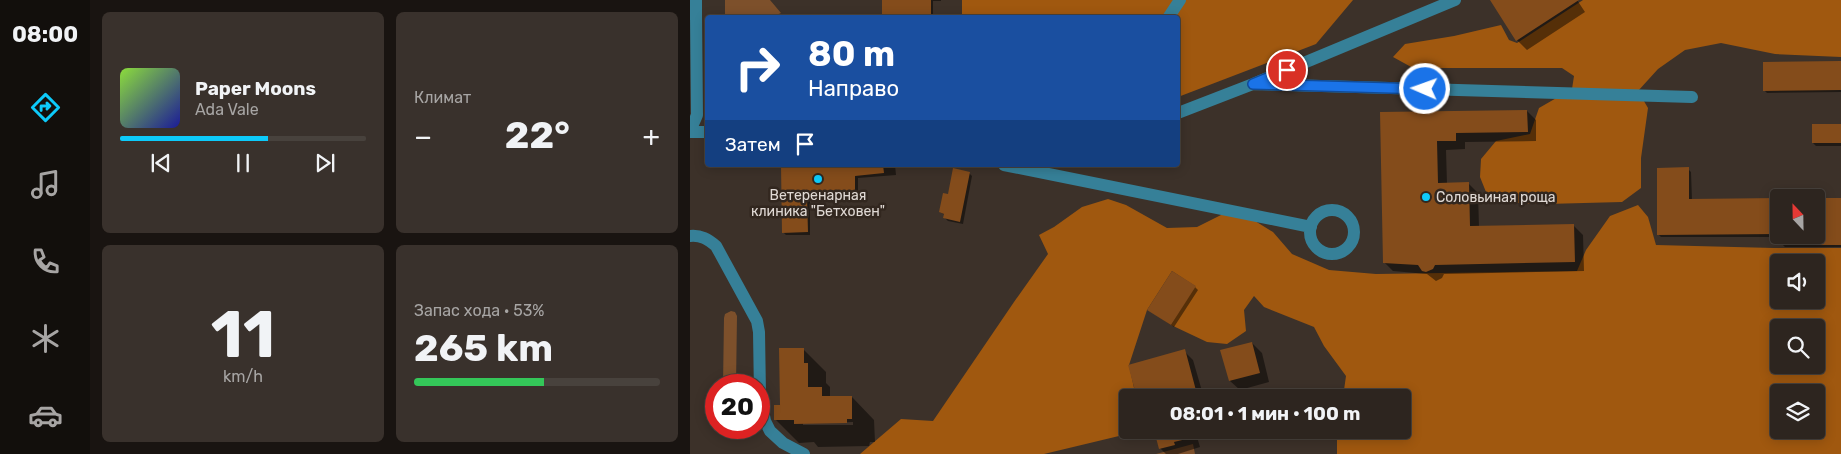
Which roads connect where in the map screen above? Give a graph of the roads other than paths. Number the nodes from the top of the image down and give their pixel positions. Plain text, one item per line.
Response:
1 (696, 0) edge
2 (1180, 0) edge
3 (1455, 0) edge
4 (693, 14) edge
5 (1170, 15) edge
6 (1253, 84) junction
7 (1692, 98) dead end
8 (1180, 112) edge
9 (690, 132) edge
10 (705, 132) edge
11 (1015, 167) edge
12 (1040, 167) edge
13 (1032, 170) junction
14 (1311, 227) dead end
15 (690, 236) edge
16 (804, 454) edge

1 - 4 lane
2 - 5 lane
3 - 6 lane
4 - 9 lane
6 - 7 lane
6 - 8 lane
9 - 10 lane
11 - 13 lane
12 - 13 lane
13 - 14 lane
15 - 16 lane

